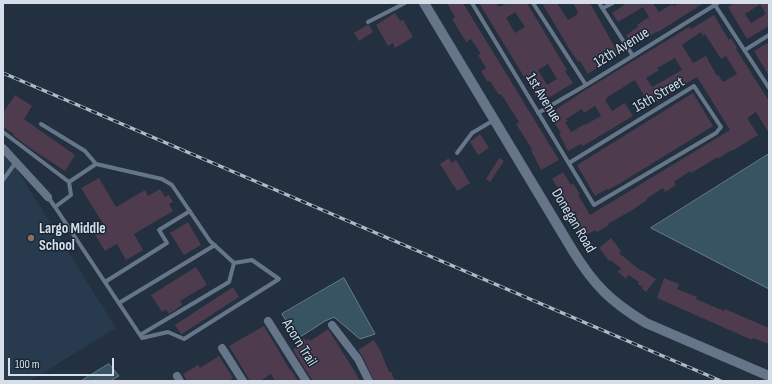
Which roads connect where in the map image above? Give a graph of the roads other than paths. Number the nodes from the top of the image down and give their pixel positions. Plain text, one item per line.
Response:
1 (405, 3) edge
2 (424, 3) edge
3 (472, 3) edge
4 (533, 3) edge
5 (599, 3) edge
6 (612, 3) edge
7 (717, 4) edge
8 (603, 8) junction
9 (368, 22) dead end
10 (769, 35) edge
11 (745, 50) junction
12 (632, 56) junction
13 (586, 85) junction
14 (769, 88) edge
15 (538, 113) junction
16 (494, 120) junction
17 (41, 124) dead end
18 (3, 132) edge
19 (3, 148) edge
20 (457, 154) dead end
21 (16, 162) junction
22 (569, 163) junction
23 (96, 164) junction
24 (3, 180) edge
25 (69, 182) junction
26 (48, 197) joint
27 (594, 205) joint
28 (55, 207) junction
29 (190, 211) junction
30 (215, 245) junction
31 (234, 263) junction
32 (105, 282) junction
33 (119, 303) junction
34 (268, 321) dead end
35 (332, 325) dead end
36 (140, 335) junction
37 (222, 348) dead end
38 (769, 376) edge
39 (242, 381) edge
40 (306, 381) edge
41 (368, 381) edge

1 - 9 lane
2 - 16 street, Donegan Road
3 - 15 lane, 1st Avenue
4 - 13 lane
5 - 8 lane
6 - 8 lane
7 - 11 lane
7 - 12 lane, 12th Avenue
8 - 12 lane
10 - 11 lane
11 - 14 lane
12 - 13 lane, 12th Avenue
13 - 15 lane, 12th Avenue
15 - 22 lane, 1st Avenue
16 - 20 lane
16 - 38 street, Donegan Road
17 - 23 lane
18 - 25 lane
19 - 21 street
21 - 24 lane
21 - 26 street
22 - 27 lane, 1st Avenue
22 - 27 lane, 15th Street
23 - 25 lane
23 - 29 lane
25 - 28 lane
26 - 28 lane
28 - 32 lane
29 - 30 lane
29 - 32 lane
30 - 31 lane
30 - 33 lane
31 - 36 lane
31 - 36 lane
32 - 33 lane
33 - 36 lane
34 - 40 street, Acorn Trail
35 - 41 street
37 - 39 street

